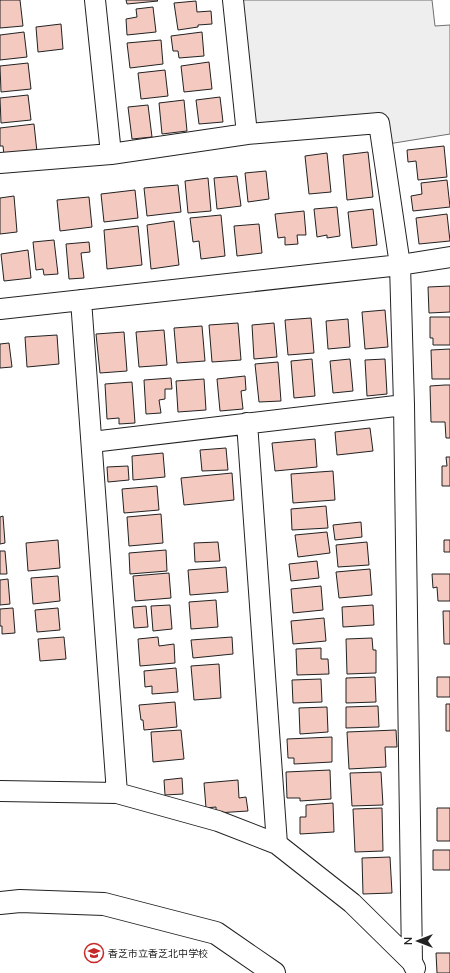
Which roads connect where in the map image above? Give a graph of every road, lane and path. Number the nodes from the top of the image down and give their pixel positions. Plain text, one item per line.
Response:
1 (95, 0) edge
2 (233, 0) edge
3 (247, 134) junction
4 (111, 154) junction
5 (0, 163) edge
6 (450, 258) edge
7 (400, 265) junction
8 (81, 300) junction
9 (0, 309) edge
10 (404, 405) junction
11 (247, 423) junction
12 (92, 442) junction
13 (0, 791) edge
14 (117, 793) junction
15 (277, 844) junction
16 (0, 903) edge
17 (415, 967) edge
18 (274, 973) edge

1 - 4 street
2 - 3 street
3 - 4 street
3 - 7 street
4 - 5 street
6 - 7 street
7 - 8 street
7 - 10 street
8 - 9 street
8 - 12 street
10 - 11 street
10 - 17 street
11 - 12 street
11 - 15 street
12 - 14 street
13 - 14 street
14 - 15 street
15 - 17 street
16 - 18 street

